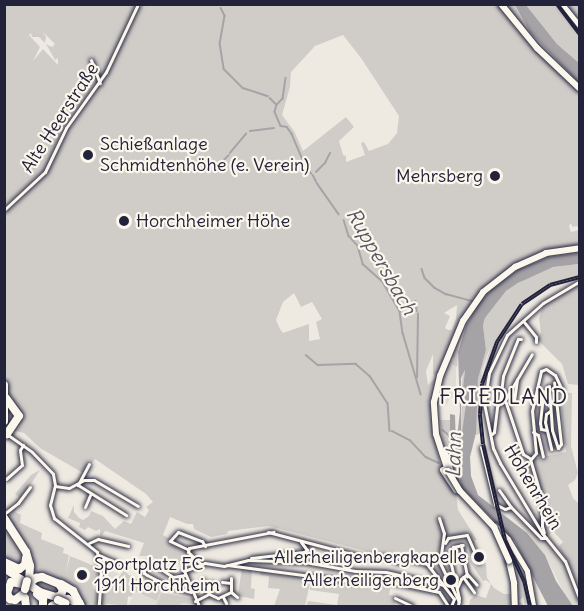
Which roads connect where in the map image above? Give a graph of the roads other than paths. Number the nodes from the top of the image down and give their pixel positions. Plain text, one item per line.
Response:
1 (138, 4) edge
2 (501, 4) edge
3 (562, 4) edge
4 (579, 26) edge
5 (91, 60) dead end
6 (100, 83) junction
7 (579, 89) edge
8 (4, 210) edge
9 (579, 248) edge
10 (579, 280) edge
11 (525, 322) junction
12 (521, 339) dead end
13 (536, 342) dead end
14 (532, 354) dead end
15 (517, 380) junction
16 (558, 380) junction
17 (554, 382) junction
18 (4, 386) edge
19 (549, 386) junction
20 (562, 390) dead end
21 (6, 398) junction
22 (502, 401) junction
23 (514, 401) dead end
24 (16, 411) junction
25 (550, 411) junction
26 (5, 419) edge
27 (546, 430) junction
28 (533, 432) junction
29 (6, 434) edge
30 (492, 434) junction
31 (438, 443) junction
32 (22, 445) junction
33 (481, 447) dead end
34 (551, 449) dead end
35 (543, 456) dead end
36 (530, 459) junction
37 (89, 465) dead end
38 (6, 479) dead end
39 (77, 484) junction
40 (30, 486) dead end
41 (55, 486) junction
42 (456, 490) joint
43 (499, 490) dead end
44 (90, 495) junction
45 (138, 506) dead end
46 (85, 507) dead end
47 (511, 507) junction
48 (126, 515) dead end
49 (5, 520) edge
50 (440, 520) dead end
51 (545, 536) junction
52 (302, 542) junction
53 (89, 543) junction
54 (444, 544) junction
55 (128, 546) dead end
56 (205, 546) junction
57 (187, 550) junction
58 (99, 555) junction
59 (242, 560) junction
60 (4, 562) edge
61 (28, 562) junction
62 (479, 562) dead end
63 (117, 563) dead end
64 (201, 564) junction
65 (227, 565) junction
66 (4, 570) edge
67 (185, 575) junction
68 (466, 576) junction
69 (203, 580) dead end
70 (222, 582) dead end
71 (213, 583) dead end
72 (443, 585) junction
73 (477, 585) dead end
74 (205, 587) junction
75 (457, 588) junction
76 (28, 590) edge
77 (191, 592) junction
78 (231, 592) junction
79 (474, 592) dead end
80 (209, 594) junction
81 (223, 597) junction
82 (237, 597) dead end
83 (395, 598) dead end
84 (579, 600) edge
85 (195, 601) junction
86 (226, 603) dead end
87 (516, 603) edge
88 (66, 604) edge
89 (458, 604) edge
90 (20, 606) edge
91 (43, 606) edge
92 (99, 606) edge
93 (199, 606) edge
94 (412, 606) edge
95 (450, 606) edge
96 (532, 606) edge

1 - 6 street, Alte Heerstraße
2 - 7 main road
3 - 4 street
5 - 6 street
6 - 8 street, Alte Heerstraße
9 - 31 main road
10 - 11 street, Hohenrhein
11 - 13 street
11 - 30 street, Hohenrhein
12 - 22 street
14 - 15 street
15 - 22 street
15 - 23 street
16 - 17 street
16 - 20 street
16 - 28 street
17 - 19 street
17 - 25 street
18 - 21 highway
19 - 25 street
19 - 27 street
21 - 24 highway
21 - 26 highway
22 - 30 street
22 - 36 street
24 - 26 highway
24 - 29 highway
25 - 27 street
27 - 34 street
28 - 35 street
28 - 36 street
29 - 32 street
30 - 51 street, Hohenrhein
31 - 42 main road
31 - 87 main road, bridge
32 - 38 street
32 - 41 street
33 - 47 street
36 - 51 street
37 - 39 street
39 - 41 street
39 - 44 street
39 - 45 street
40 - 49 street
41 - 53 street
42 - 96 street
43 - 47 street
44 - 46 street
44 - 48 street
47 - 51 street
49 - 61 highway
50 - 54 street
51 - 84 street, Hohenrhein
52 - 56 street
52 - 59 street
52 - 72 street
53 - 55 street
53 - 58 street
54 - 62 street
54 - 89 street
56 - 57 street
56 - 57 street
57 - 64 street
58 - 63 street
58 - 92 street
59 - 65 street
59 - 72 street
60 - 61 highway
61 - 76 highway
61 - 88 highway
64 - 65 street
64 - 67 street
65 - 95 street
66 - 76 highway
66 - 76 highway
67 - 77 street
67 - 77 street
68 - 73 street
68 - 75 street
68 - 75 street
68 - 79 street
69 - 74 street
70 - 78 street
71 - 74 street
72 - 95 street
74 - 80 street
75 - 89 street
76 - 88 highway
76 - 90 highway
76 - 91 highway
77 - 85 street
78 - 81 street
78 - 82 street
80 - 81 street
80 - 85 street
81 - 86 street
83 - 94 street
85 - 93 street

